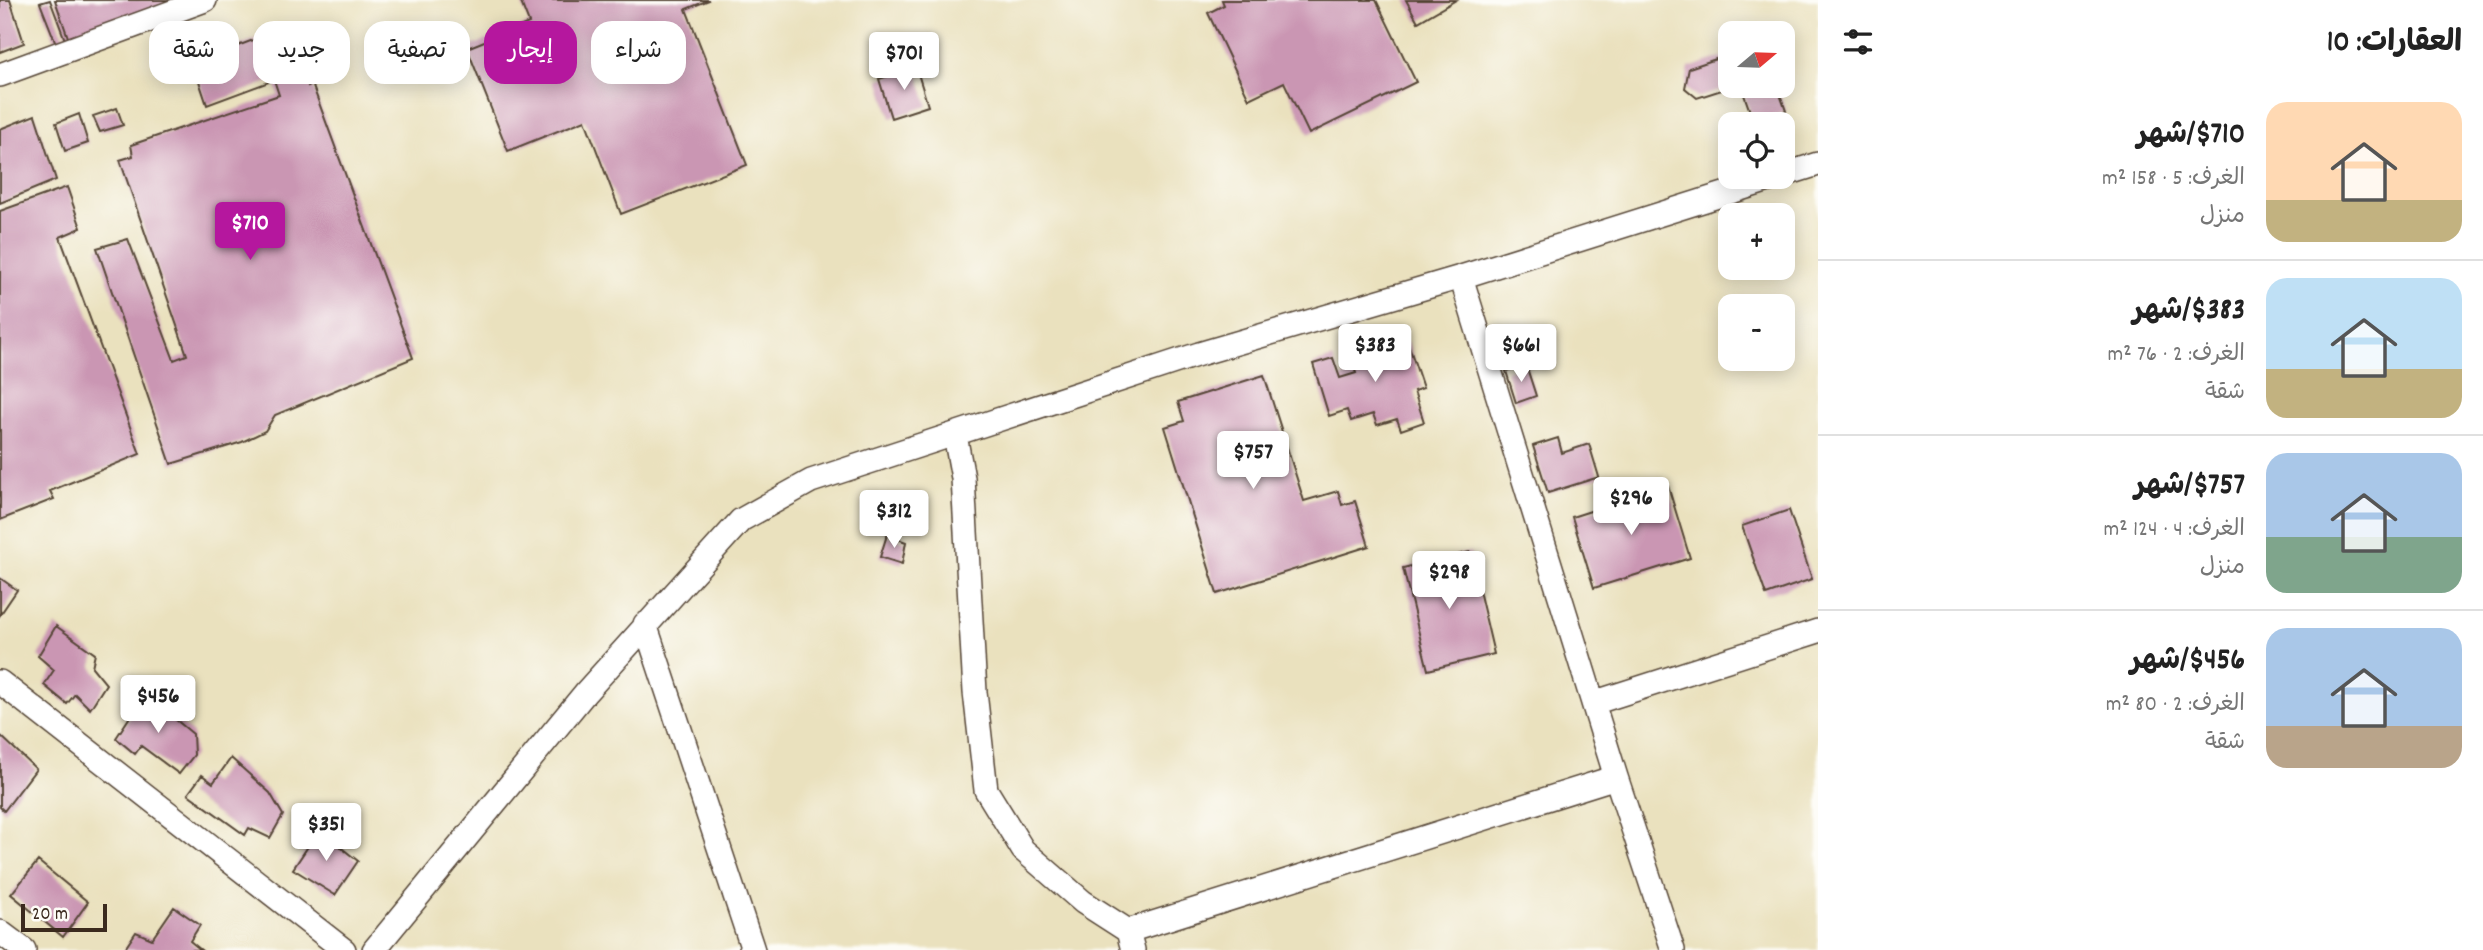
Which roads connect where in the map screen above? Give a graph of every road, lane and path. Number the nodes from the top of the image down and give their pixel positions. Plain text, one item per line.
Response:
1 (205, 0) edge
2 (0, 75) edge
3 (1818, 164) edge
4 (1795, 171) edge
5 (1740, 189) edge
6 (1461, 277) junction
7 (955, 435) junction
8 (645, 624) junction
9 (1818, 631) edge
10 (0, 682) edge
11 (1593, 703) junction
12 (1616, 777) junction
13 (0, 932) edge
14 (1131, 941) edge
15 (24, 950) edge
16 (344, 950) edge
17 (374, 950) edge
18 (753, 950) edge
19 (1673, 950) edge

1 - 2 street
3 - 4 street
5 - 6 street
6 - 7 street
6 - 11 street
7 - 8 street
7 - 14 street
8 - 17 street
8 - 18 street
9 - 11 street
10 - 16 street
11 - 12 street
12 - 14 street
12 - 19 street
13 - 15 street

